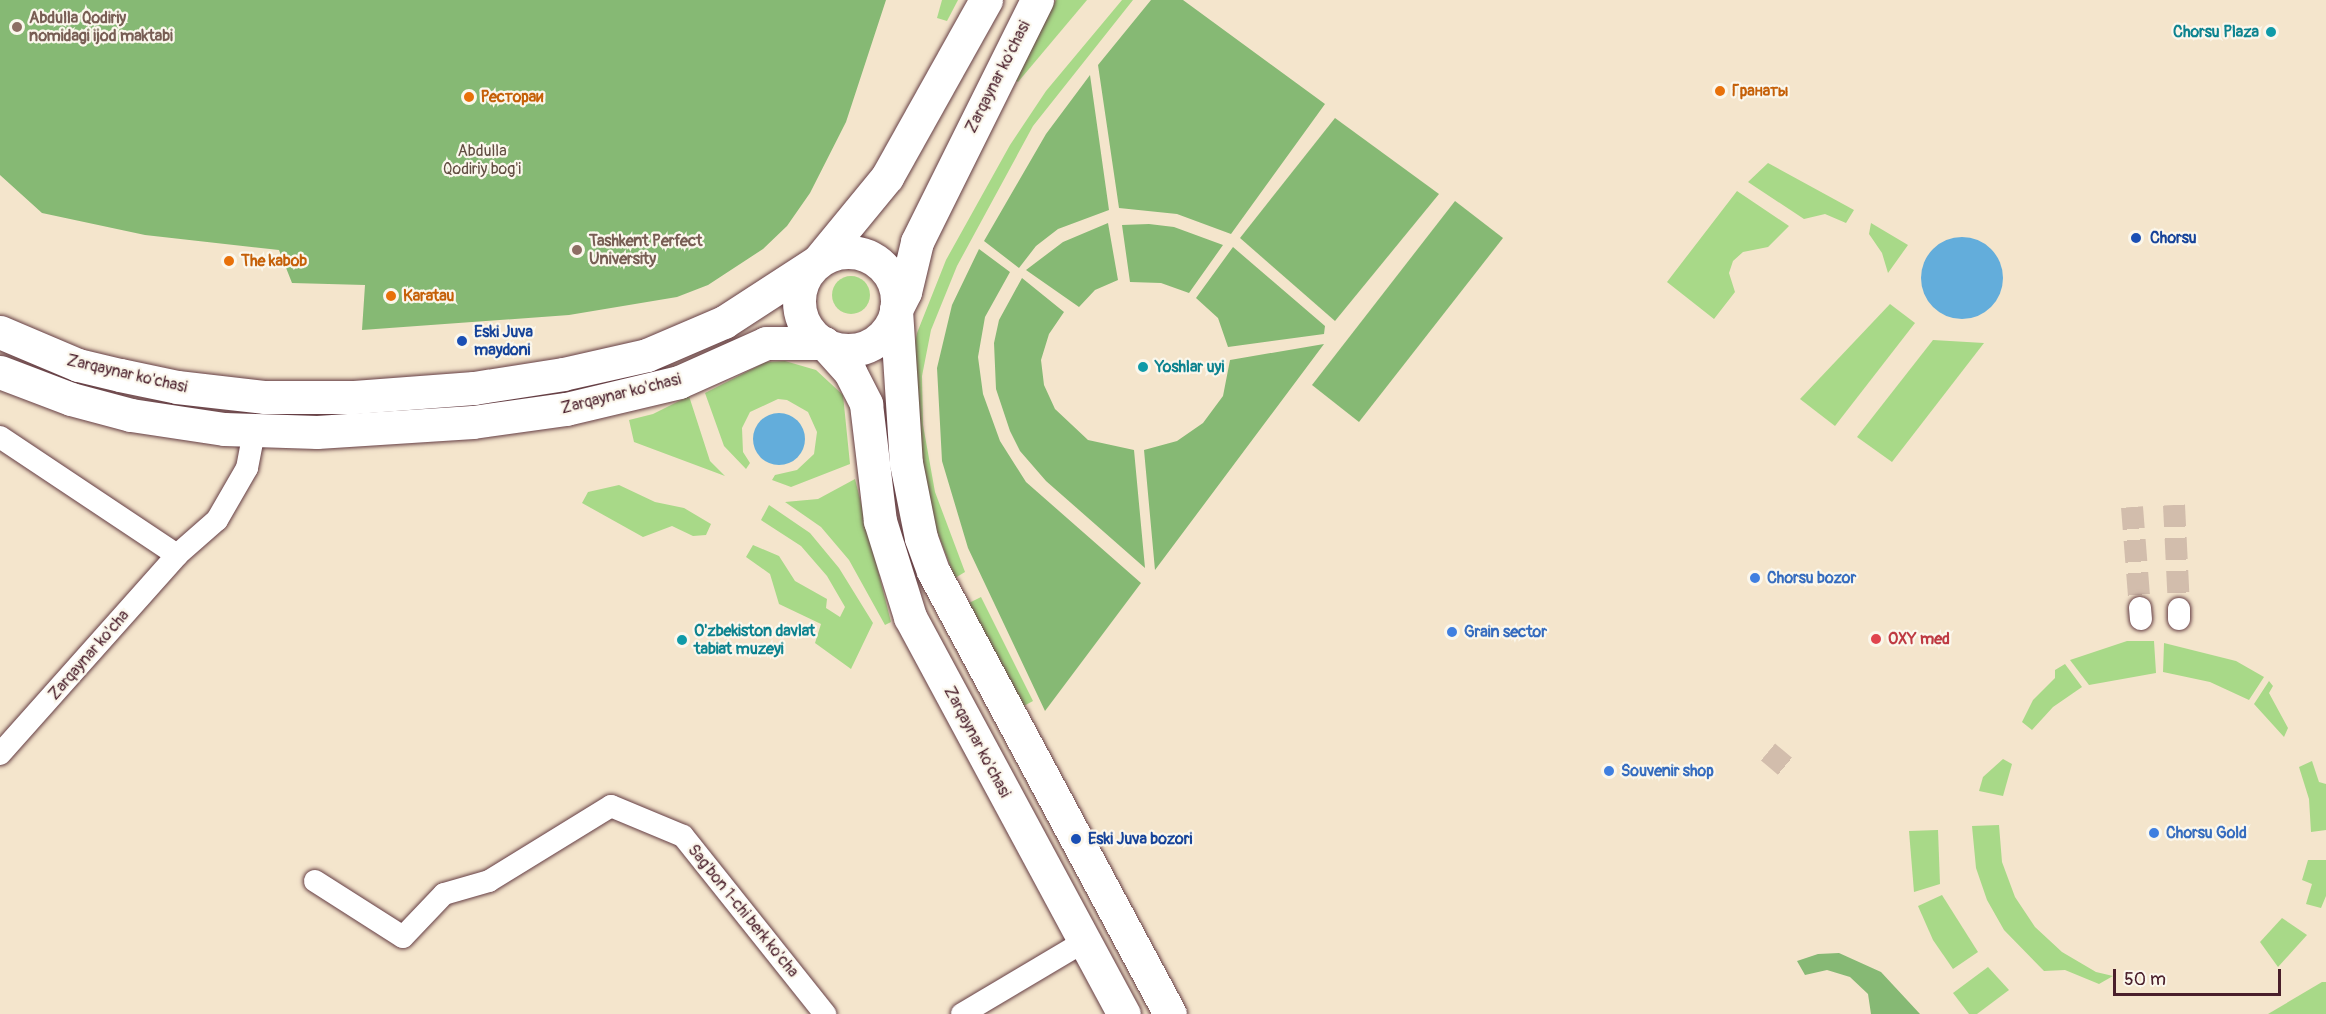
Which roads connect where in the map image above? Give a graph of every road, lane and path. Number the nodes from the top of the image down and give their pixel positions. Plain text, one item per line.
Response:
1 (986, 0) edge
2 (1037, 0) edge
3 (818, 261) junction
4 (896, 310) junction
5 (0, 332) edge
6 (824, 343) junction
7 (0, 372) edge
8 (254, 431) junction
9 (0, 437) edge
10 (177, 555) junction
11 (0, 754) edge
12 (315, 881) dead end
13 (1085, 941) junction
14 (825, 1014) edge
15 (962, 1014) edge
16 (1124, 1014) edge
17 (1170, 1014) edge

1 - 3 main road, Zarqaynar ko'chasi
2 - 4 main road, Zarqaynar ko'chasi
3 - 4 main road
3 - 5 main road, Zarqaynar ko'chasi
3 - 6 main road
4 - 6 main road
4 - 17 main road, Zarqaynar ko'chasi
6 - 8 main road, Zarqaynar ko'chasi
6 - 13 main road, Zarqaynar ko'chasi
7 - 8 main road, Zarqaynar ko'chasi
8 - 10 street, Zarqaynar ko'cha
9 - 10 street
10 - 11 street, Zarqaynar ko'cha
12 - 14 street, Sag'bon 1-chi berk ko'cha
13 - 15 street
13 - 16 main road, Zarqaynar ko'chasi

